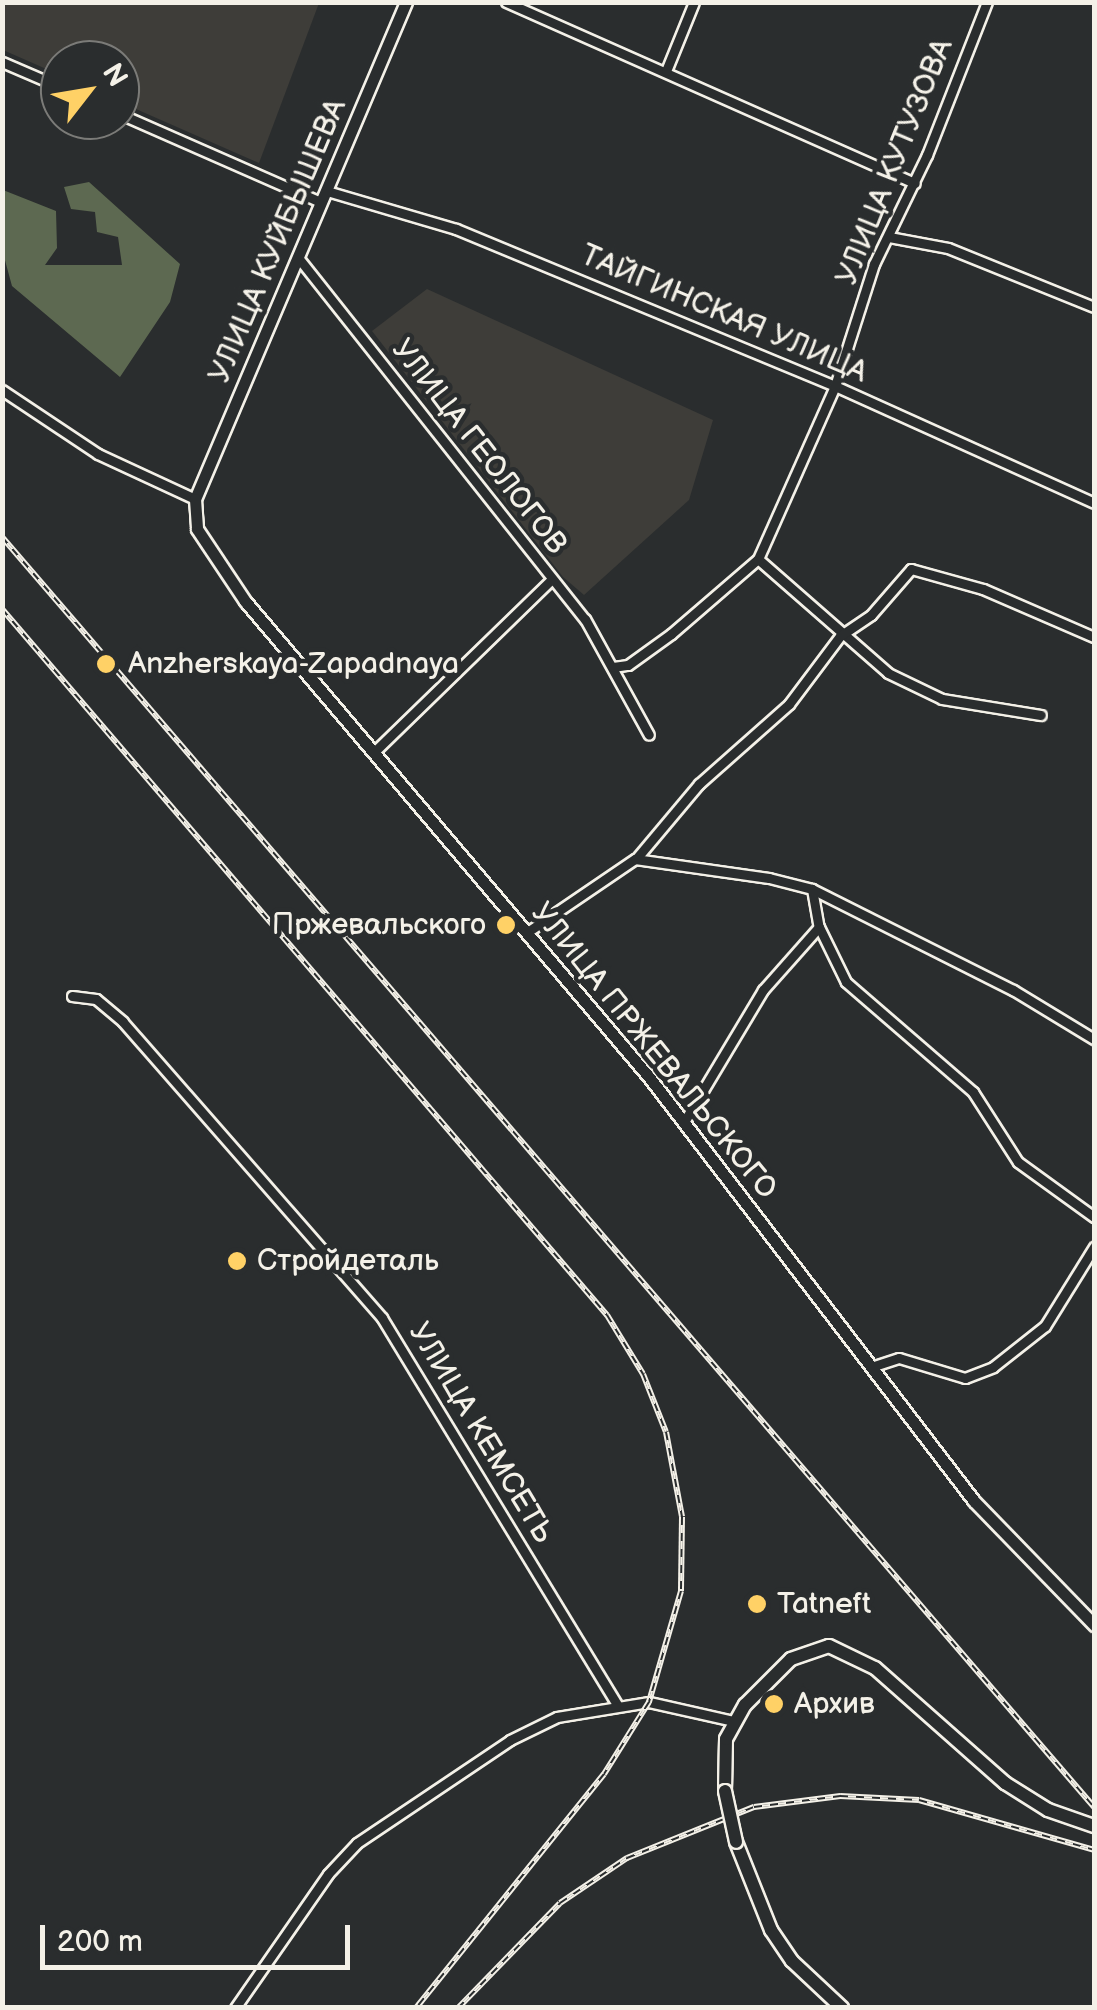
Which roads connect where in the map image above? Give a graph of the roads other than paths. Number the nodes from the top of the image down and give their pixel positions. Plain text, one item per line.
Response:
1 (406, 2) edge
2 (506, 2) edge
3 (694, 2) edge
4 (986, 2) edge
5 (2, 62) edge
6 (666, 71) junction
7 (40, 78) edge
8 (140, 122) edge
9 (915, 183) junction
10 (322, 196) junction
11 (899, 219) junction
12 (889, 237) junction
13 (915, 238) junction
14 (300, 260) junction
15 (1094, 307) edge
16 (835, 386) junction
17 (2, 390) edge
18 (195, 499) junction
19 (1094, 503) edge
20 (758, 559) junction
21 (551, 580) junction
22 (840, 636) junction
23 (1094, 636) edge
24 (614, 667) junction
25 (1041, 714) dead end
26 (649, 736) dead end
27 (373, 753) junction
28 (636, 859) junction
29 (812, 890) junction
30 (819, 927) junction
31 (526, 933) junction
32 (72, 996) dead end
33 (1094, 1039) edge
34 (684, 1122) junction
35 (1094, 1217) edge
36 (1094, 1248) edge
37 (872, 1367) junction
38 (1094, 1625) edge
39 (617, 1706) junction
40 (734, 1721) junction
41 (1094, 1826) edge
42 (236, 2008) edge
43 (842, 2008) edge

1 - 10 street, УЛИЦА КУЙБЫШЕВА
2 - 6 street
3 - 6 street
4 - 9 street, УЛИЦА КУТУЗОВА
5 - 7 street
6 - 9 street
8 - 10 street, ТАЙГИНСКАЯ УЛИЦА
9 - 11 street, УЛИЦА КУТУЗОВА
10 - 14 street, УЛИЦА КУЙБЫШЕВА
10 - 16 street, ТАЙГИНСКАЯ УЛИЦА
11 - 12 street, УЛИЦА КУТУЗОВА
11 - 13 street
12 - 13 street
12 - 16 street, УЛИЦА КУТУЗОВА
13 - 15 street
14 - 18 street, УЛИЦА КУЙБЫШЕВА
14 - 21 street, УЛИЦА ГЕОЛОГОВ
16 - 19 street, ТАЙГИНСКАЯ УЛИЦА
16 - 20 street, УЛИЦА КУТУЗОВА
17 - 18 street
18 - 27 street, УЛИЦА ПРЖЕВАЛЬСКОГО
20 - 22 street
20 - 24 street, УЛИЦА КУТУЗОВА
21 - 24 street, УЛИЦА ГЕОЛОГОВ
21 - 27 street
22 - 23 street
22 - 25 street
22 - 28 street
24 - 26 street, УЛИЦА ГЕОЛОГОВ
27 - 31 street, УЛИЦА ПРЖЕВАЛЬСКОГО
28 - 29 street
28 - 31 street
29 - 30 street
29 - 33 street
30 - 34 street
30 - 35 street
31 - 34 street, УЛИЦА ПРЖЕВАЛЬСКОГО
32 - 39 street, УЛИЦА КЕМСЕТЬ
34 - 37 street, УЛИЦА ПРЖЕВАЛЬСКОГО
36 - 37 street
37 - 38 street, УЛИЦА ПРЖЕВАЛЬСКОГО
39 - 40 street
39 - 42 street
40 - 41 main road
40 - 43 main road, bridge

